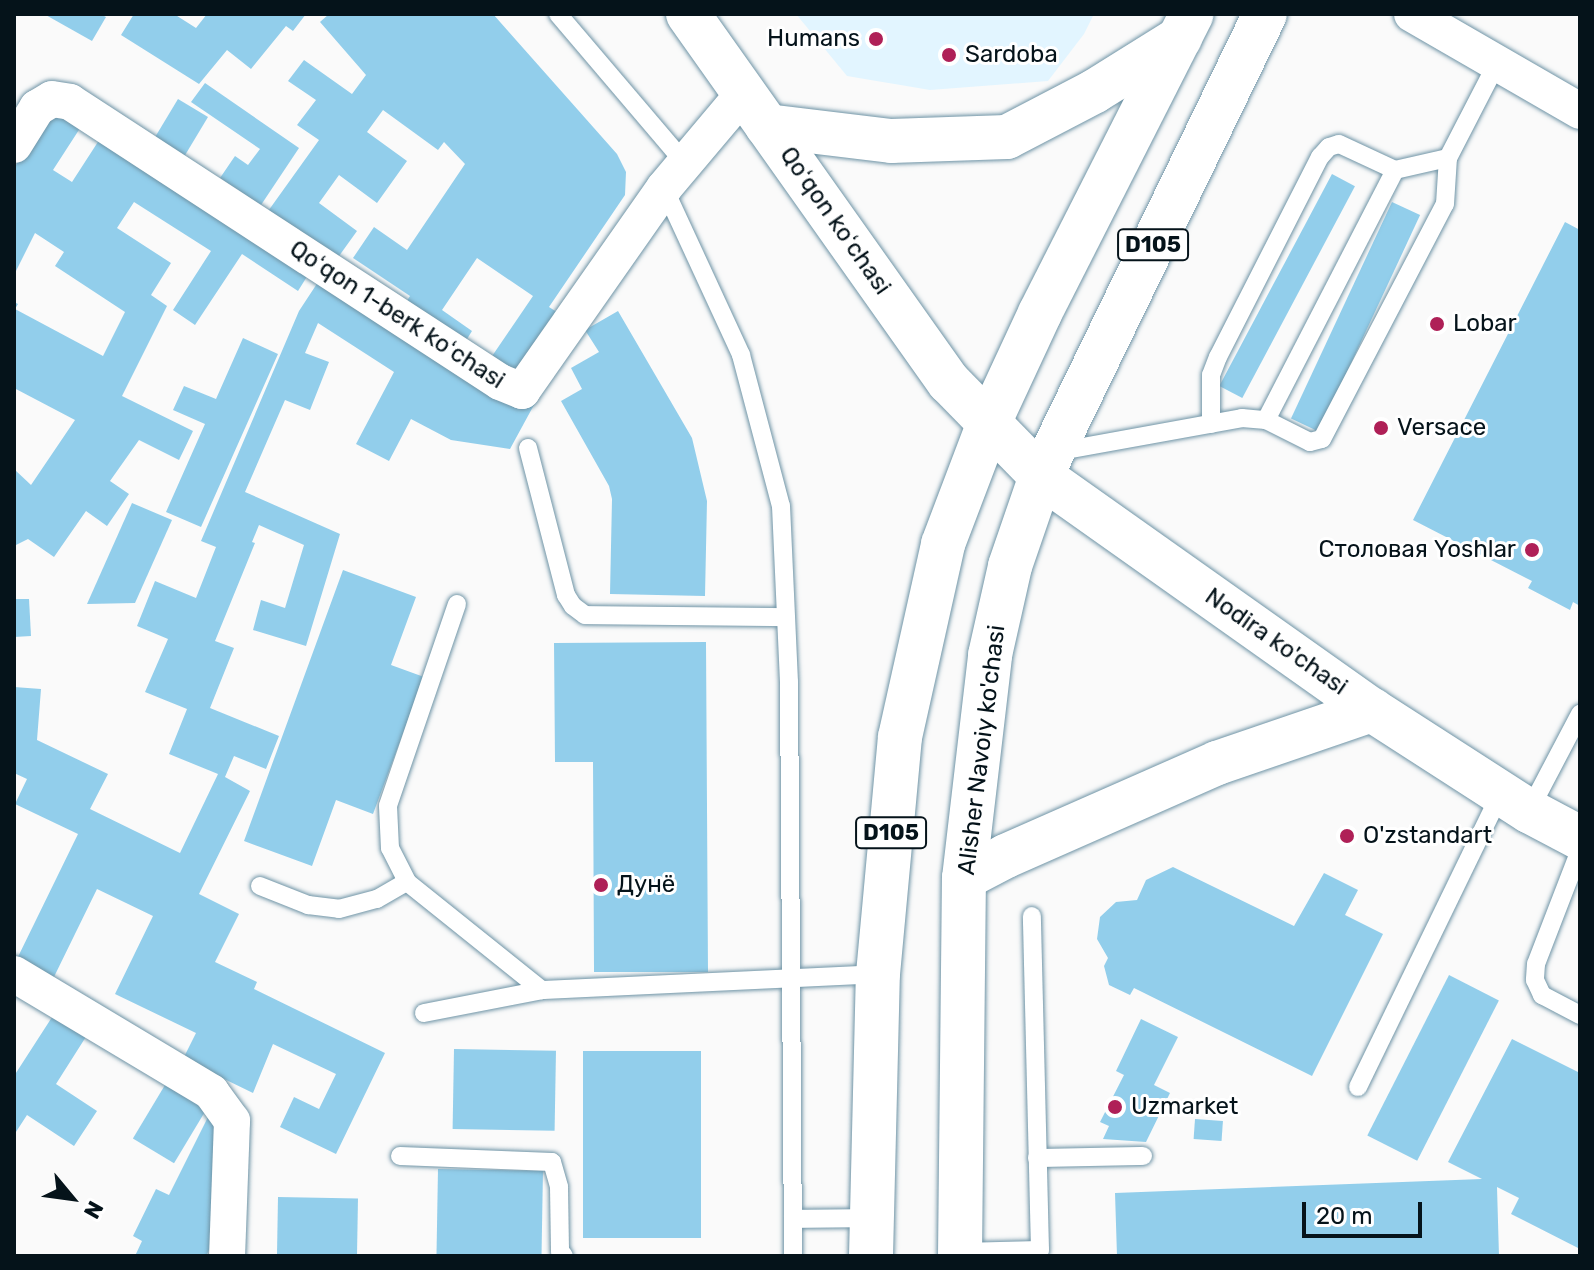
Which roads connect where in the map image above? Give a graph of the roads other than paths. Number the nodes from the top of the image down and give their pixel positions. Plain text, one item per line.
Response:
1 (558, 14) edge
2 (688, 14) edge
3 (1265, 14) edge
4 (1412, 14) edge
5 (1186, 26) edge
6 (1497, 63) junction
7 (756, 110) junction
8 (1580, 111) edge
9 (16, 137) edge
10 (1448, 158) junction
11 (1395, 170) junction
12 (675, 175) junction
13 (1266, 420) junction
14 (989, 423) junction
15 (1211, 424) junction
16 (528, 448) dead end
17 (1047, 464) junction
18 (457, 604) dead end
19 (785, 617) junction
20 (1372, 710) junction
21 (1580, 714) edge
22 (1515, 802) junction
23 (1580, 838) edge
24 (1580, 850) edge
25 (964, 878) junction
26 (407, 882) junction
27 (260, 886) dead end
28 (1032, 916) dead end
29 (14, 974) edge
30 (878, 974) junction
31 (789, 979) junction
32 (542, 990) junction
33 (424, 1013) dead end
34 (1580, 1015) edge
35 (1358, 1087) dead end
36 (400, 1156) dead end
37 (1143, 1156) dead end
38 (1037, 1158) junction
39 (793, 1219) junction
40 (870, 1237) edge
41 (1040, 1253) edge
42 (960, 1254) edge
43 (227, 1256) edge
44 (564, 1256) edge
45 (793, 1256) edge

1 - 12 lane
2 - 7 main road, Qoʻqon koʻchasi
3 - 17 main road, Alisher Navoiy ko'chasi / D105
4 - 6 street
5 - 7 main road
5 - 14 main road, D105
6 - 8 street
6 - 10 lane
7 - 12 street, Qoʻqon 1-berk koʻchasi
7 - 14 main road, Qoʻqon koʻchasi
9 - 12 street, Qoʻqon 1-berk koʻchasi
10 - 11 lane
10 - 13 lane
11 - 13 lane
11 - 15 lane
12 - 19 lane
13 - 15 lane
14 - 17 main road, Nodira ko'chasi
14 - 30 main road, D105
15 - 17 lane
16 - 19 lane
17 - 20 main road, Nodira ko'chasi
17 - 25 main road, Alisher Navoiy ko'chasi / D105
18 - 26 lane
19 - 31 lane
20 - 22 main road, Nodira ko'chasi
20 - 25 main road
21 - 22 lane
22 - 23 main road, Nodira ko'chasi
22 - 35 lane
24 - 34 lane
25 - 42 main road, Alisher Navoiy ko'chasi / D105
26 - 27 lane
26 - 32 lane
28 - 38 lane
29 - 43 street
30 - 31 lane
30 - 40 main road, D105
31 - 32 lane
31 - 39 lane
32 - 33 lane
36 - 44 lane
37 - 38 lane
38 - 41 lane
39 - 40 lane
39 - 45 lane
41 - 42 lane

